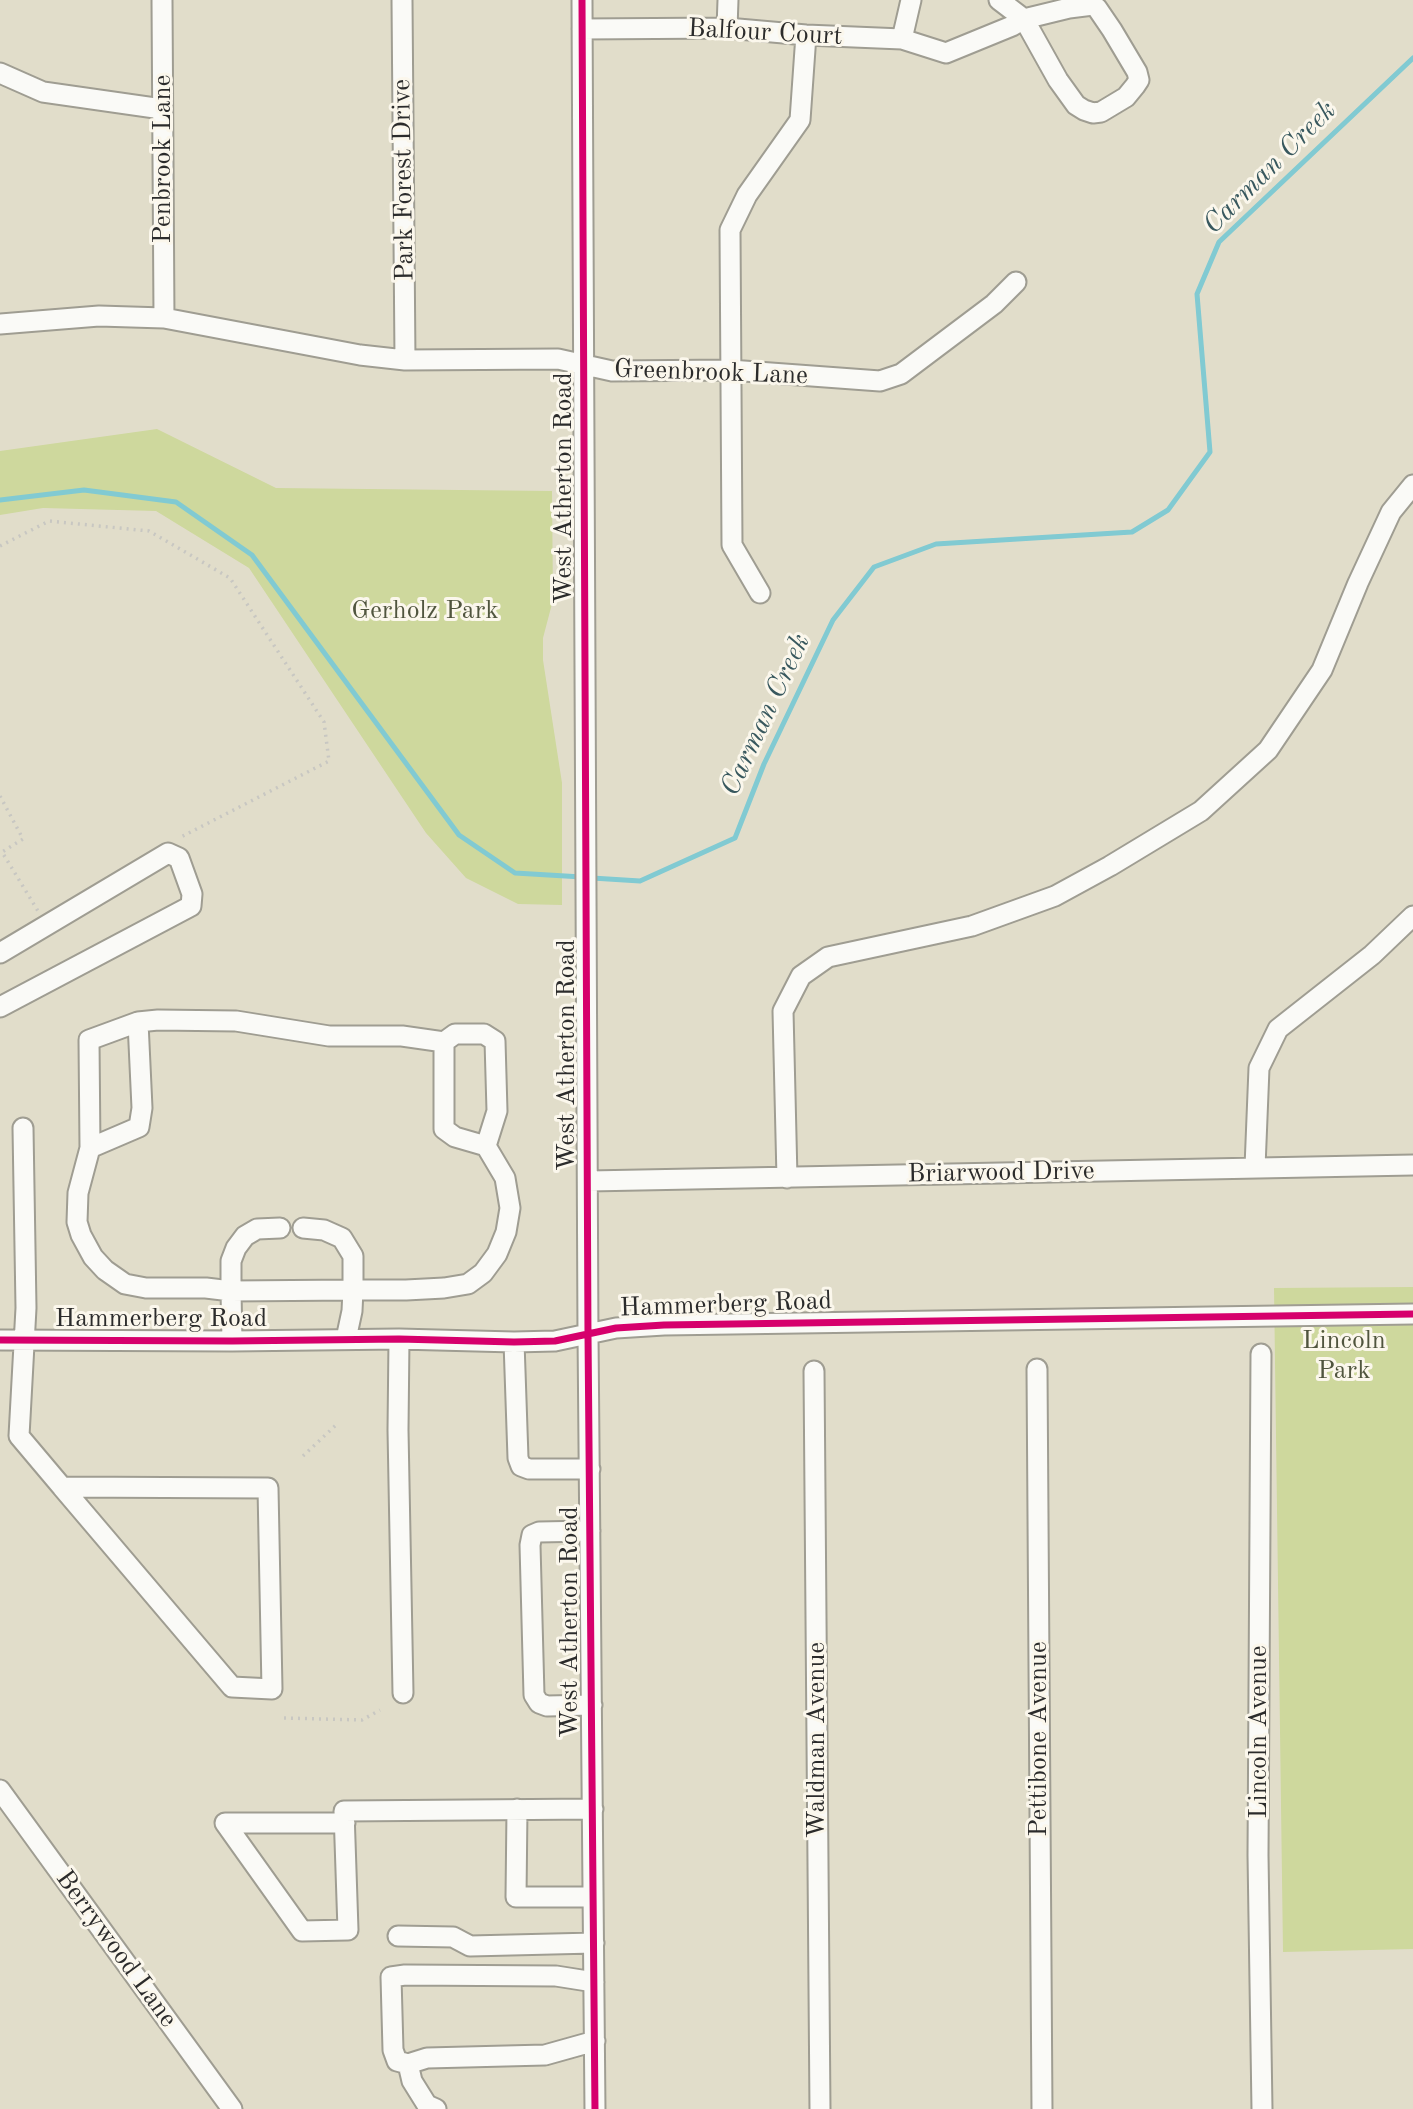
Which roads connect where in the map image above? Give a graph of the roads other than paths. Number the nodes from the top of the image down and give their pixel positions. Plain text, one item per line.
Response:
1 (162, 0) edge
2 (402, 0) edge
3 (582, 0) edge
4 (728, 0) edge
5 (911, 0) edge
6 (999, 0) edge
7 (1024, 19) junction
8 (727, 28) junction
9 (582, 29) junction
10 (806, 35) junction
11 (902, 39) junction
12 (0, 73) edge
13 (162, 109) junction
14 (1016, 282) dead end
15 (164, 318) junction
16 (0, 324) edge
17 (405, 360) junction
18 (585, 365) junction
19 (730, 370) junction
20 (1413, 485) edge
21 (760, 593) dead end
22 (1413, 916) edge
23 (0, 953) edge
24 (0, 1006) edge
25 (138, 1022) junction
26 (444, 1042) junction
27 (23, 1128) dead end
28 (486, 1146) junction
29 (90, 1148) junction
30 (1413, 1165) edge
31 (1255, 1167) junction
32 (787, 1178) junction
33 (589, 1181) junction
34 (280, 1228) dead end
35 (303, 1228) dead end
36 (353, 1290) junction
37 (231, 1291) junction
38 (1413, 1314) edge
39 (588, 1334) junction
40 (346, 1339) junction
41 (399, 1339) junction
42 (0, 1340) edge
43 (26, 1340) junction
44 (232, 1341) junction
45 (514, 1342) junction
46 (1261, 1354) dead end
47 (1037, 1369) dead end
48 (814, 1371) dead end
49 (590, 1469) junction
50 (62, 1487) junction
51 (590, 1531) junction
52 (403, 1693) dead end
53 (592, 1705) junction
54 (0, 1790) edge
55 (517, 1809) junction
56 (593, 1809) junction
57 (345, 1823) junction
58 (593, 1897) junction
59 (398, 1936) dead end
60 (594, 1943) junction
61 (594, 1982) junction
62 (595, 2041) junction
63 (408, 2064) junction
64 (232, 2109) edge
65 (436, 2109) edge
66 (595, 2109) edge
67 (820, 2109) edge
68 (1042, 2109) edge
69 (1262, 2109) edge

1 - 13 street, Penbrook Lane
2 - 17 street, Park Forest Drive
3 - 9 street, West Atherton Road
4 - 8 street
5 - 11 street
6 - 7 street
7 - 7 street
7 - 11 street, Balfour Court
8 - 9 street, Balfour Court
8 - 10 street, Balfour Court
9 - 18 street, West Atherton Road
10 - 11 street, Balfour Court
10 - 19 street
12 - 13 street
13 - 15 street, Penbrook Lane
14 - 19 street, Greenbrook Lane
15 - 16 street, Greenbrook Lane
15 - 17 street, Greenbrook Lane
17 - 18 street, Greenbrook Lane
18 - 19 street, Greenbrook Lane
18 - 33 street, West Atherton Road
19 - 21 street
20 - 32 street
22 - 31 street
23 - 24 street
25 - 26 street
25 - 29 street
25 - 29 street
26 - 28 street
26 - 28 street
27 - 43 street
28 - 36 street
29 - 37 street
30 - 31 street, Briarwood Drive
31 - 32 street, Briarwood Drive
32 - 33 street, Briarwood Drive
33 - 39 street, West Atherton Road
34 - 37 street
35 - 36 street
36 - 37 street
36 - 40 street
37 - 44 street
38 - 39 street, Hammerberg Road
39 - 45 street, Hammerberg Road
39 - 49 street, West Atherton Road
40 - 41 street, Hammerberg Road
40 - 44 street, Hammerberg Road
41 - 45 street, Hammerberg Road
41 - 52 street
42 - 43 street, Hammerberg Road
43 - 44 street, Hammerberg Road
43 - 50 street
45 - 49 street
46 - 69 street, Lincoln Avenue
47 - 68 street, Pettibone Avenue
48 - 67 street, Waldman Avenue
49 - 51 street, West Atherton Road
50 - 50 street
51 - 53 street, West Atherton Road
51 - 53 street
53 - 56 street, West Atherton Road
54 - 64 street, Berrywood Lane
55 - 56 street
55 - 57 street
55 - 58 street
56 - 58 street, West Atherton Road
57 - 57 street
58 - 60 street, West Atherton Road
59 - 60 street
60 - 61 street, West Atherton Road
61 - 62 street, West Atherton Road
61 - 63 street
62 - 63 street
62 - 66 street, West Atherton Road
63 - 65 street

